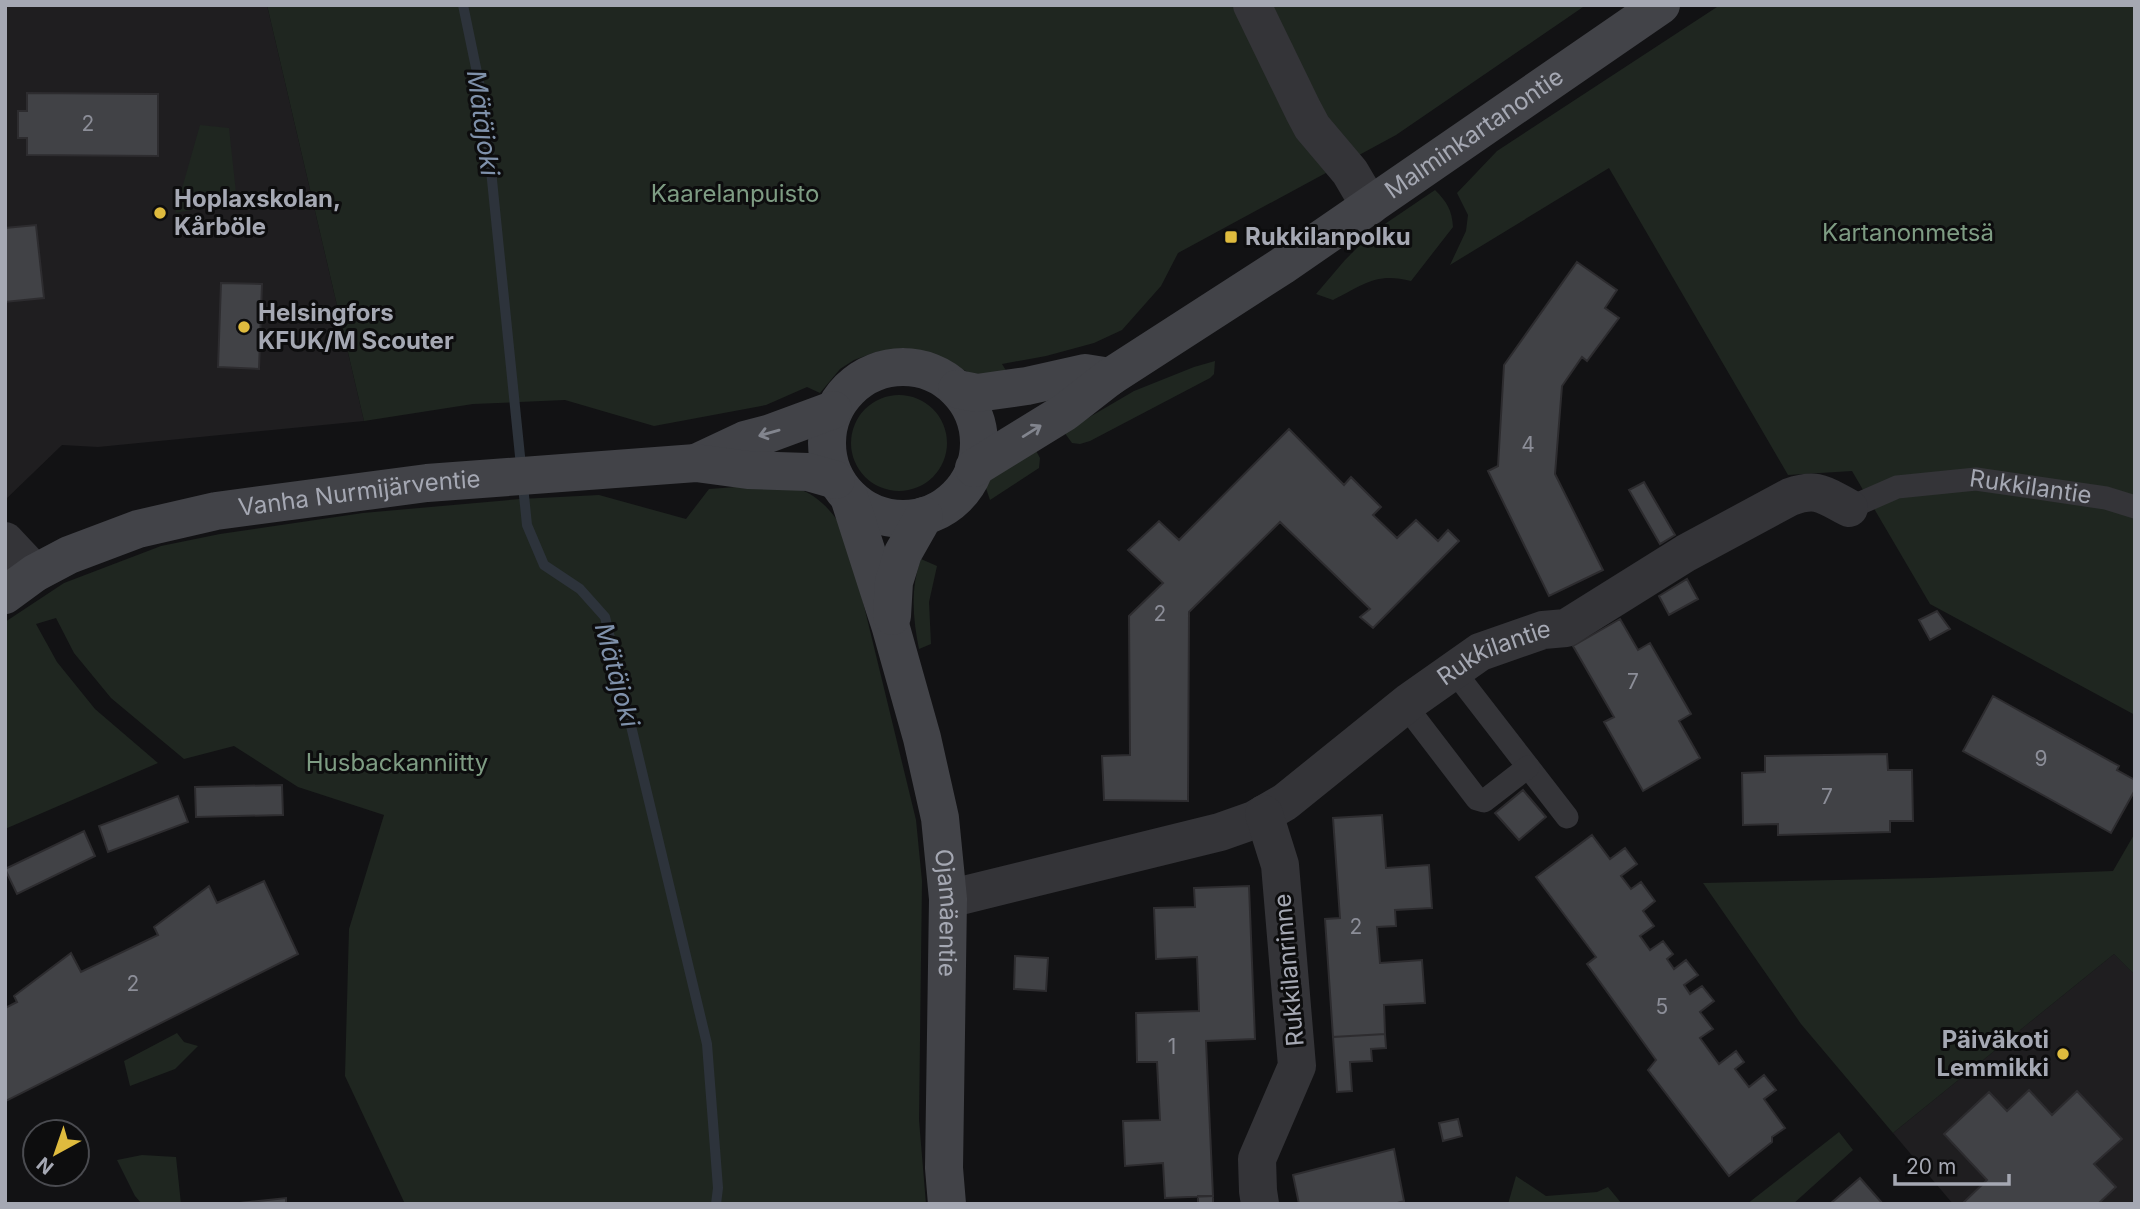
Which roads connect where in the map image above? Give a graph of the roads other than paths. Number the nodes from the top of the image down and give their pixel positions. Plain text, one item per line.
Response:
1 (1252, 5) edge
2 (1661, 5) edge
3 (1370, 206) junction
4 (1110, 377) junction
5 (957, 389) junction
6 (833, 411) junction
7 (696, 463) junction
8 (974, 468) junction
9 (843, 489) junction
10 (2135, 507) edge
11 (1849, 508) joint
12 (924, 516) junction
13 (5, 541) edge
14 (35, 573) junction
15 (5, 596) edge
16 (891, 628) junction
17 (1454, 671) junction
18 (1405, 705) junction
19 (1528, 767) junction
20 (1264, 814) junction
21 (1567, 817) dead end
22 (948, 899) junction
23 (947, 1204) edge
24 (1260, 1204) edge

1 - 3 street
2 - 3 main road, Malminkartanontie
3 - 4 main road, Malminkartanontie
4 - 5 main road
8 -> 4 main road, Malminkartanontie
5 - 6 main road
5 - 8 main road
6 -> 7 main road, Vanha Nurmijärventie
6 - 9 main road
7 - 9 main road, Vanha Nurmijärventie
7 - 14 main road, Vanha Nurmijärventie
8 - 12 main road
9 - 12 main road
9 - 16 main road, Ojamäentie
10 - 11 lane, Rukkilantie
11 - 17 street, Rukkilantie
12 - 16 main road, Ojamäentie
13 - 14 street
14 - 15 main road, Vanha Nurmijärventie
16 - 22 main road, Ojamäentie
17 - 18 street, Rukkilantie
17 - 19 lane
18 - 19 lane
18 - 20 street, Rukkilantie
19 - 21 lane
20 - 22 street, Rukkilantie
20 - 24 street, Rukkilanrinne
22 - 23 main road, Ojamäentie

